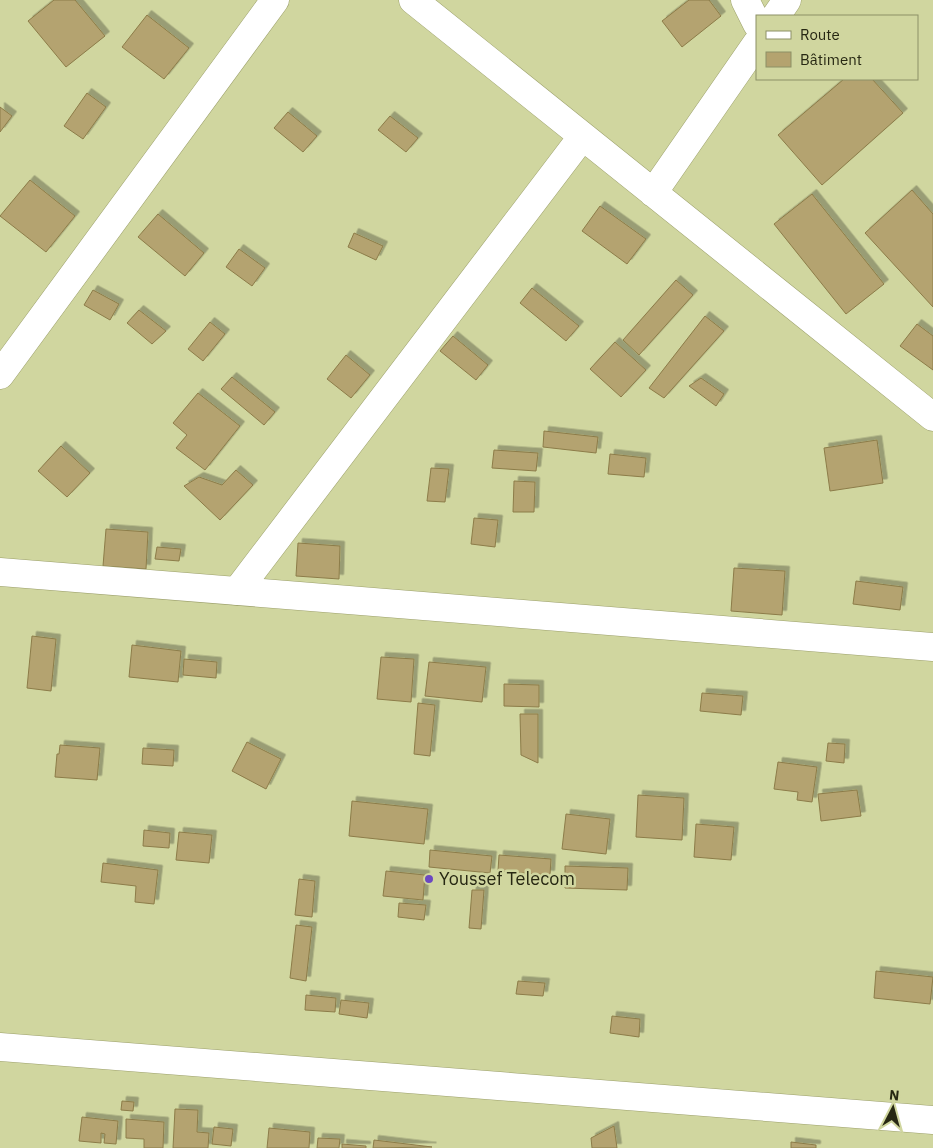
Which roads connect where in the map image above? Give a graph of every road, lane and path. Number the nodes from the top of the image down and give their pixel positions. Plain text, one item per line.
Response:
1 (275, 0) edge
2 (412, 0) edge
3 (745, 0) edge
4 (787, 0) edge
5 (777, 15) edge
6 (756, 22) edge
7 (756, 45) edge
8 (582, 136) junction
9 (653, 193) junction
10 (0, 375) edge
11 (933, 417) edge
12 (0, 572) edge
13 (237, 591) junction
14 (933, 647) edge
15 (0, 1047) edge
16 (933, 1120) edge

1 - 10 street
2 - 8 street
3 - 6 street
4 - 5 street
7 - 9 street
8 - 9 street
8 - 13 street
9 - 11 street
12 - 13 street
13 - 14 street
15 - 16 street

